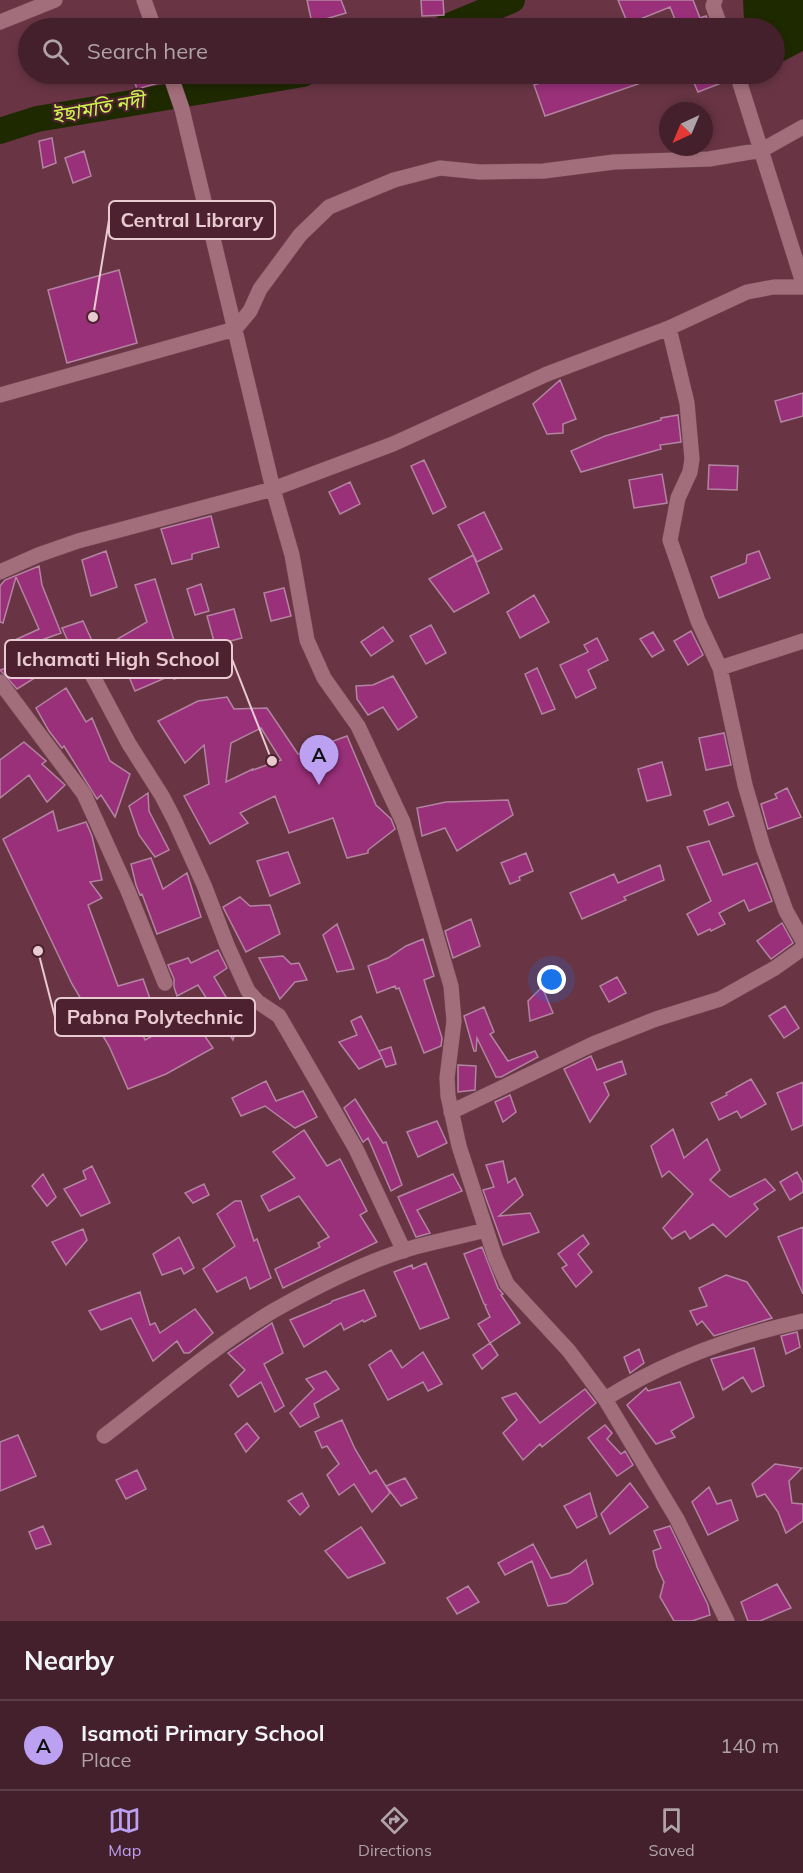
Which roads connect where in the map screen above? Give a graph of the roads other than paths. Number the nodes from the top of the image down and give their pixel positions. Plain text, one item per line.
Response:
1 (55, 0) edge
2 (144, 0) edge
3 (715, 0) edge
4 (150, 18) edge
5 (717, 18) edge
6 (0, 22) edge
7 (173, 84) edge
8 (740, 84) edge
9 (803, 127) edge
10 (762, 150) junction
11 (803, 285) edge
12 (669, 328) junction
13 (235, 329) junction
14 (0, 395) edge
15 (273, 489) junction
16 (0, 572) edge
17 (803, 641) edge
18 (720, 668) junction
19 (89, 669) dead end
20 (0, 682) edge
21 (803, 941) edge
22 (803, 948) edge
23 (165, 983) dead end
24 (451, 1112) junction
25 (486, 1230) junction
26 (404, 1251) junction
27 (803, 1321) edge
28 (605, 1399) junction
29 (104, 1436) dead end
30 (727, 1621) edge

1 - 6 street
2 - 4 street
3 - 5 street
7 - 13 street
8 - 10 street
9 - 10 street
10 - 11 street
10 - 13 street
11 - 12 street
12 - 15 street
12 - 18 street
13 - 14 street
13 - 15 street
15 - 16 street
15 - 24 street
17 - 18 street
18 - 21 street
19 - 26 street
20 - 23 street
22 - 24 street
24 - 25 street
25 - 26 street
25 - 28 street
26 - 29 street
27 - 28 street
28 - 30 street

